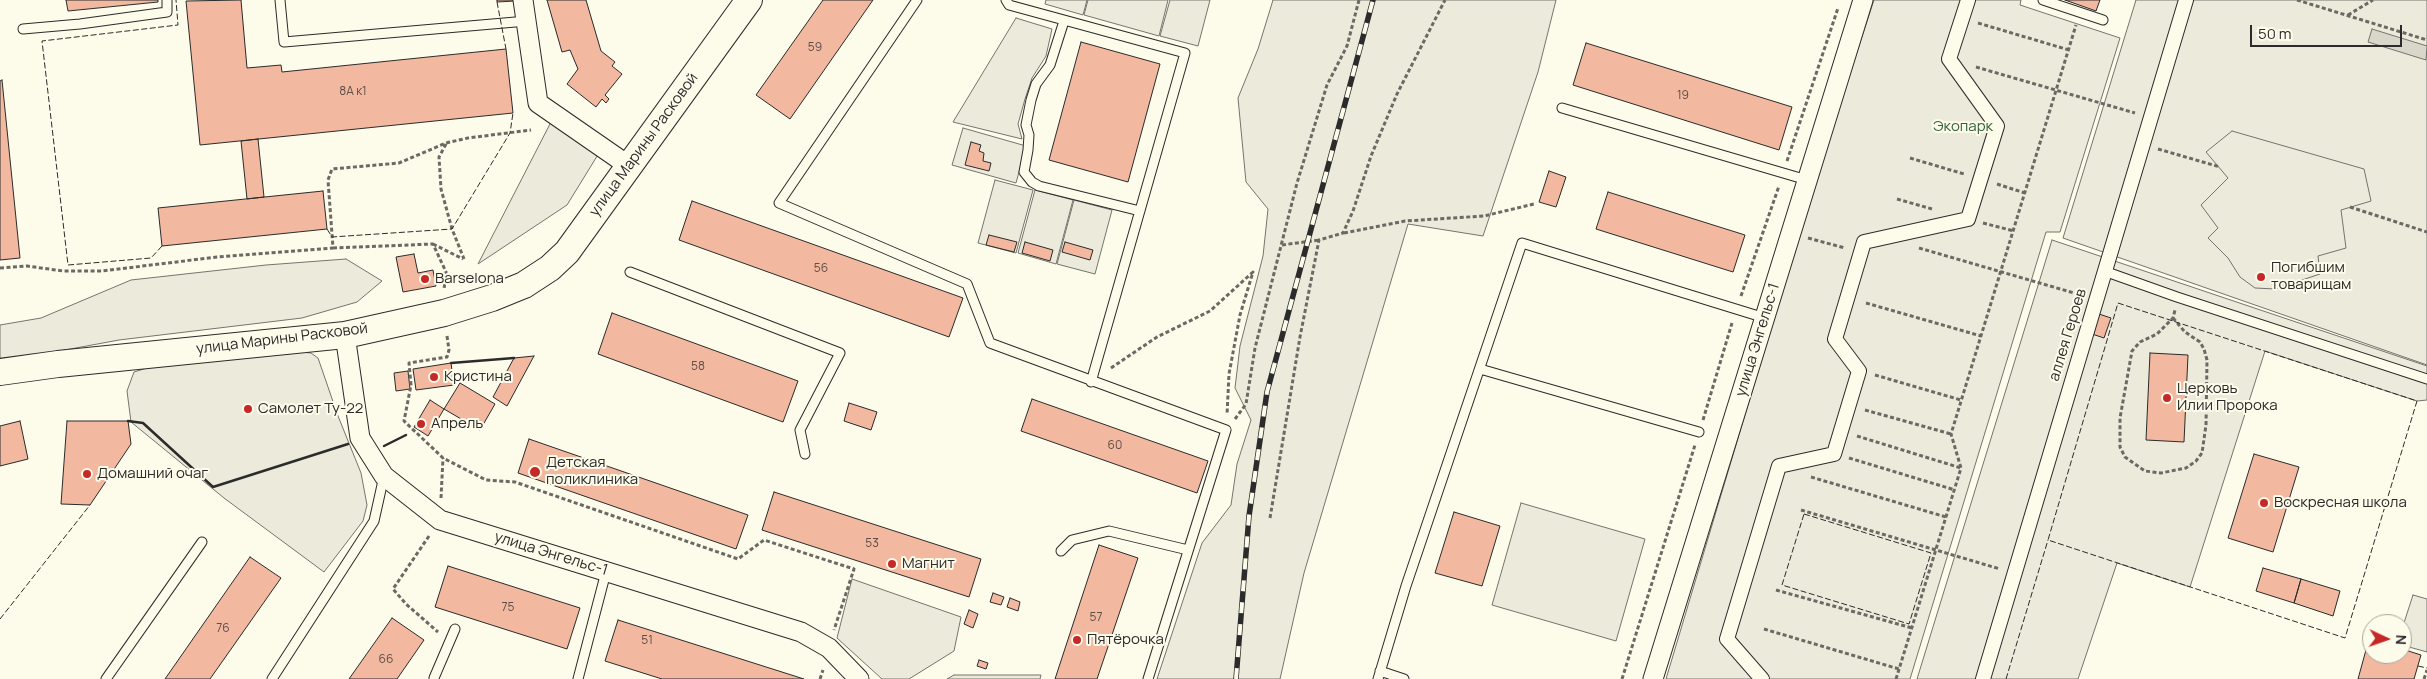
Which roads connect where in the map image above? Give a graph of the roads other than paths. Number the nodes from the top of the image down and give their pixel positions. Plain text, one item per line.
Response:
1 (167, 0) edge
2 (280, 0) edge
3 (523, 0) edge
4 (749, 0) edge
5 (917, 0) edge
6 (1006, 0) edge
7 (1863, 0) edge
8 (1968, 0) edge
9 (2042, 0) edge
10 (2186, 0) edge
11 (2103, 20) dead end
12 (527, 21) junction
13 (1064, 21) junction
14 (23, 29) dead end
15 (1562, 108) dead end
16 (629, 166) junction
17 (1807, 180) junction
18 (1140, 211) junction
19 (2104, 271) junction
20 (630, 272) dead end
21 (1765, 318) junction
22 (345, 334) junction
23 (1480, 369) junction
24 (0, 372) edge
25 (2427, 379) edge
26 (1091, 382) junction
27 (1699, 432) road end
28 (805, 454) dead end
29 (384, 476) junction
30 (202, 542) dead end
31 (1188, 550) junction
32 (1061, 551) dead end
33 (606, 572) junction
34 (455, 629) dead end
35 (1379, 675) edge
36 (434, 678) edge
37 (106, 679) edge
38 (272, 679) edge
39 (578, 679) edge
40 (859, 679) edge
41 (1148, 679) edge
42 (1404, 679) edge
43 (1653, 679) edge
44 (1762, 679) edge
45 (1983, 679) edge

1 - 14 lane
2 - 12 lane
3 - 12 street
4 - 16 main road, улица Марины Расковой
5 - 26 lane
6 - 13 lane
7 - 17 street, улица Энгельс-1
8 - 44 street
9 - 11 lane
10 - 19 street, аллея Героев
12 - 16 street
13 - 18 lane
13 - 18 lane
15 - 17 lane
16 - 22 main road, улица Марины Расковой
17 - 21 street, улица Энгельс-1
18 - 26 lane
19 - 25 lane
19 - 45 street, аллея Героев
20 - 28 lane
21 - 23 lane
21 - 43 street, улица Энгельс-1
22 - 24 main road, улица Марины Расковой
22 - 29 street, улица Энгельс-1
23 - 27 lane
23 - 35 lane
26 - 31 lane
29 - 33 street, улица Энгельс-1
29 - 38 lane
30 - 37 lane
31 - 32 lane
31 - 41 lane
33 - 39 lane
33 - 40 street, улица Энгельс-1
34 - 36 lane
35 - 42 lane

